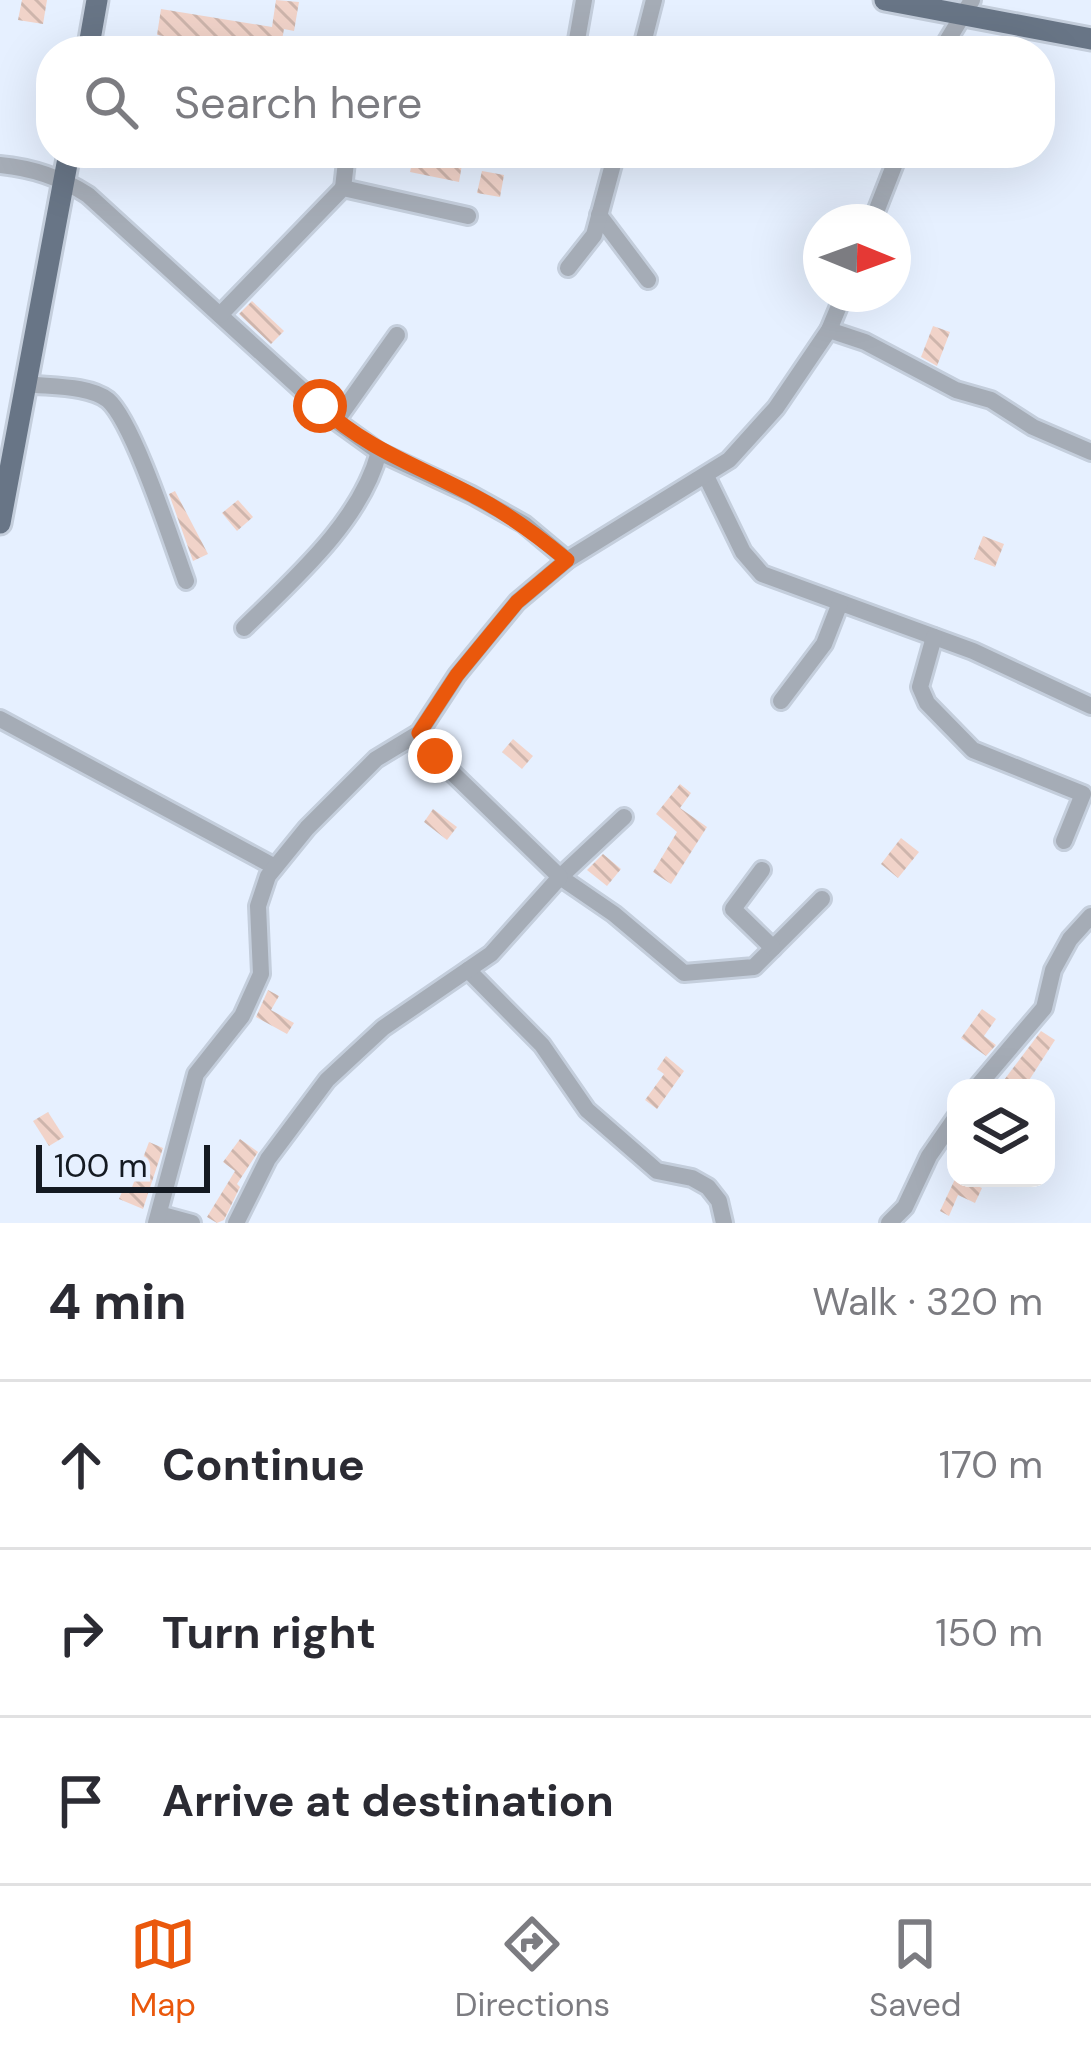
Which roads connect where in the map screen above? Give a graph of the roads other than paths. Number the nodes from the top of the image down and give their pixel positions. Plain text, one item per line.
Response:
1 (97, 0) edge
2 (584, 0) edge
3 (654, 0) edge
4 (885, 0) edge
5 (925, 4) edge
6 (968, 8) edge
7 (91, 36) edge
8 (578, 36) edge
9 (645, 36) edge
10 (950, 36) edge
11 (1091, 39) edge
12 (0, 165) edge
13 (66, 168) edge
14 (345, 168) edge
15 (612, 168) edge
16 (893, 168) edge
17 (64, 179) junction
18 (343, 188) junction
19 (879, 204) edge
20 (599, 214) junction
21 (468, 216) dead end
22 (568, 268) dead end
23 (648, 280) dead end
24 (837, 312) edge
25 (220, 315) junction
26 (830, 330) junction
27 (397, 335) dead end
28 (26, 384) junction
29 (336, 421) junction
30 (379, 452) junction
31 (1091, 452) edge
32 (706, 476) junction
33 (0, 524) edge
34 (567, 560) junction
35 (186, 580) dead end
36 (840, 602) junction
37 (244, 628) dead end
38 (934, 637) junction
39 (781, 701) dead end
40 (1091, 706) edge
41 (0, 718) edge
42 (419, 733) junction
43 (624, 817) dead end
44 (1064, 841) dead end
45 (275, 867) junction
46 (762, 870) dead end
47 (560, 877) junction
48 (823, 899) dead end
49 (1091, 916) edge
50 (773, 948) junction
51 (468, 970) junction
52 (984, 1079) edge
53 (947, 1130) edge
54 (157, 1219) edge
55 (192, 1223) edge
56 (236, 1223) edge
57 (724, 1223) edge
58 (889, 1223) edge

1 - 7 main road
2 - 8 street
3 - 9 street
4 - 5 main road
5 - 6 main road
6 - 10 street
6 - 11 main road
12 - 17 street
13 - 17 main road
14 - 18 street
15 - 20 street
16 - 19 street
17 - 25 street
17 - 28 main road
18 - 21 street
18 - 25 street
20 - 22 street
20 - 23 street
24 - 26 street
25 - 29 street
26 - 31 street
26 - 32 street
27 - 29 street
28 - 33 main road
28 - 35 street
29 - 30 street
30 - 34 street
30 - 37 street
32 - 34 street
32 - 36 street
34 - 42 street
36 - 38 street
36 - 39 street
38 - 40 street
38 - 44 street
41 - 45 street
42 - 45 street
42 - 47 street
43 - 47 street
45 - 54 street
46 - 50 street
47 - 50 street
47 - 51 street
48 - 50 street
49 - 52 street
51 - 56 street
51 - 57 street
53 - 58 street
54 - 55 street

